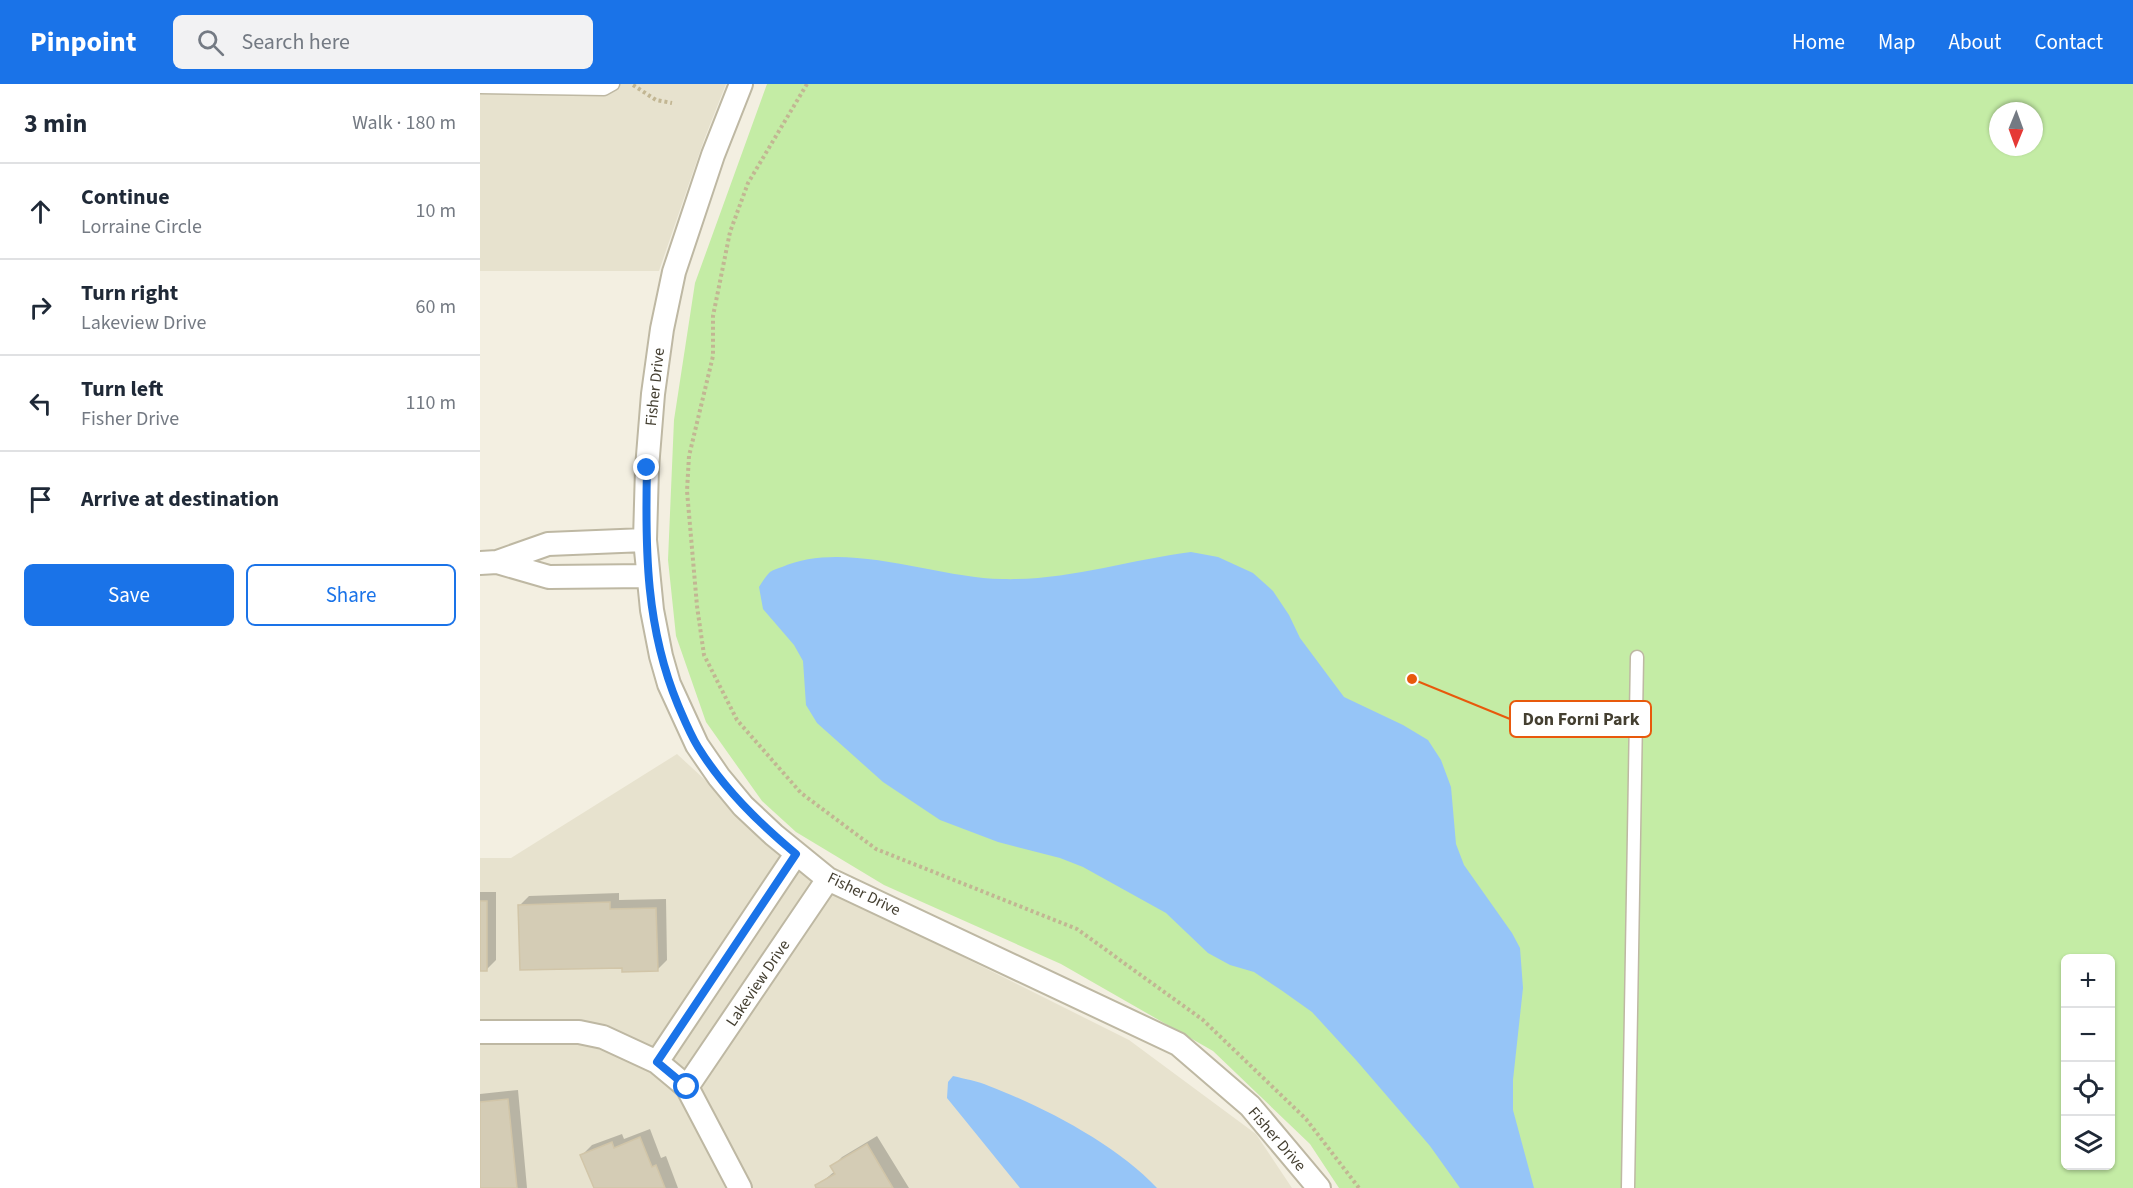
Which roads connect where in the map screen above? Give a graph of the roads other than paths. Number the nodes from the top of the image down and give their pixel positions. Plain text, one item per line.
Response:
1 (614, 84) edge
2 (741, 84) edge
3 (480, 87) edge
4 (645, 540) junction
5 (489, 563) edge
6 (648, 576) junction
7 (1637, 657) dead end
8 (796, 854) junction
9 (828, 879) junction
10 (480, 1032) edge
11 (657, 1062) junction
12 (687, 1087) junction
13 (740, 1188) edge
14 (1319, 1188) edge
15 (1628, 1188) edge

1 - 3 lane
2 - 4 street, Fisher Drive
4 - 5 street
4 - 6 street, Fisher Drive
5 - 6 street
6 - 8 street, Fisher Drive
7 - 15 lane
8 - 9 street, Fisher Drive
8 - 11 street
9 - 12 street, Lakeview Drive
9 - 14 street, Fisher Drive
10 - 11 street
11 - 12 street
12 - 13 street

